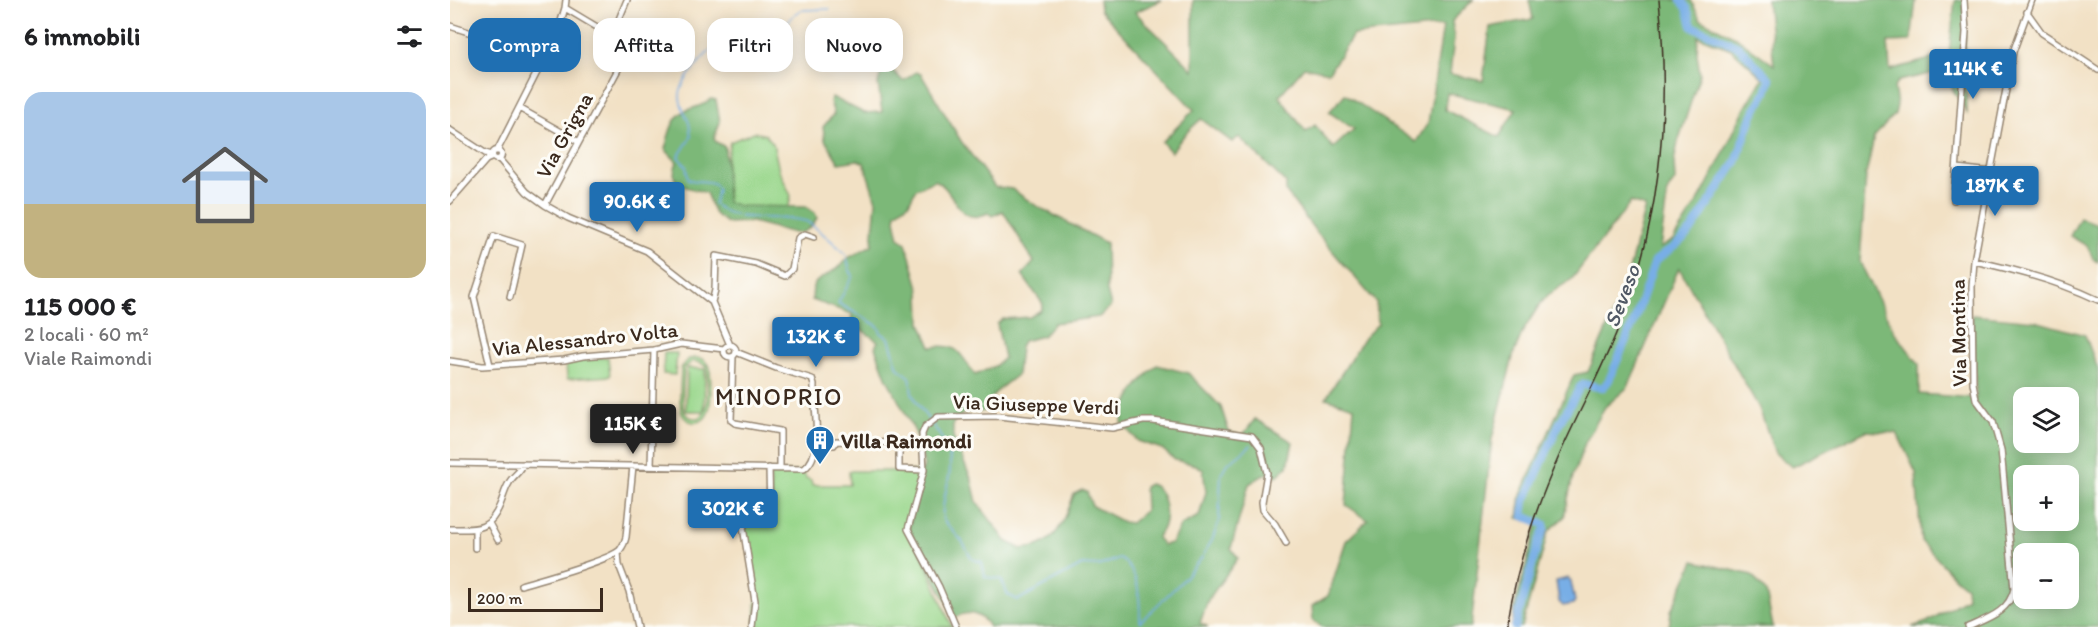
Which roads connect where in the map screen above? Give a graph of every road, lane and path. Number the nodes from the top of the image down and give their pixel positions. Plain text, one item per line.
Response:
1 (566, 0) edge
2 (627, 0) edge
3 (1964, 0) edge
4 (2032, 0) edge
5 (565, 8) junction
6 (2026, 12) junction
7 (563, 18) edge
8 (620, 18) edge
9 (593, 25) edge
10 (450, 26) edge
11 (468, 32) edge
12 (2098, 70) edge
13 (537, 72) edge
14 (617, 72) edge
15 (519, 108) junction
16 (450, 130) edge
17 (579, 142) junction
18 (495, 156) junction
19 (1957, 168) junction
20 (1990, 172) junction
21 (1954, 200) dead end
22 (450, 201) edge
23 (545, 205) junction
24 (814, 237) dead end
25 (1974, 261) junction
26 (510, 297) dead end
27 (2098, 300) edge
28 (712, 302) junction
29 (730, 345) junction
30 (724, 349) junction
31 (654, 350) junction
32 (735, 355) junction
33 (450, 361) edge
34 (490, 365) junction
35 (816, 444) junction
36 (450, 463) edge
37 (524, 464) junction
38 (633, 466) junction
39 (651, 466) junction
40 (769, 468) junction
41 (780, 468) junction
42 (924, 470) junction
43 (489, 523) junction
44 (450, 529) edge
45 (475, 529) junction
46 (498, 540) dead end
47 (1286, 543) dead end
48 (475, 548) dead end
49 (618, 552) junction
50 (520, 585) dead end
51 (637, 627) edge
52 (752, 627) edge
53 (956, 627) edge
54 (1968, 627) edge

1 - 5 street
2 - 8 street
3 - 19 street
4 - 6 street
5 - 7 street
5 - 9 street
6 - 12 street
6 - 20 street, Via Montina
10 - 11 street
13 - 15 street
14 - 17 street, Via Grigna
15 - 17 street
15 - 18 street
16 - 18 street
17 - 23 street, Via Grigna
18 - 22 street
18 - 23 street
19 - 20 street
19 - 21 street
20 - 25 street, Via Montina
23 - 28 street
24 - 28 street
25 - 27 street
25 - 54 street, Via Montina
26 - 34 street
28 - 29 street
29 - 30 street
29 - 32 street
30 - 31 street, Via Alessandro Volta
30 - 32 street
31 - 34 street, Via Alessandro Volta
31 - 39 street
32 - 35 street
32 - 41 street
33 - 34 street, Via Alessandro Volta
35 - 41 street
35 - 42 street
36 - 37 street
37 - 38 street
37 - 43 street
38 - 39 street
38 - 49 street
39 - 40 street
40 - 41 street
40 - 52 street
42 - 47 street, Via Giuseppe Verdi
42 - 53 street
43 - 45 street
43 - 46 street
44 - 45 street
45 - 48 street
49 - 50 street
49 - 51 street

